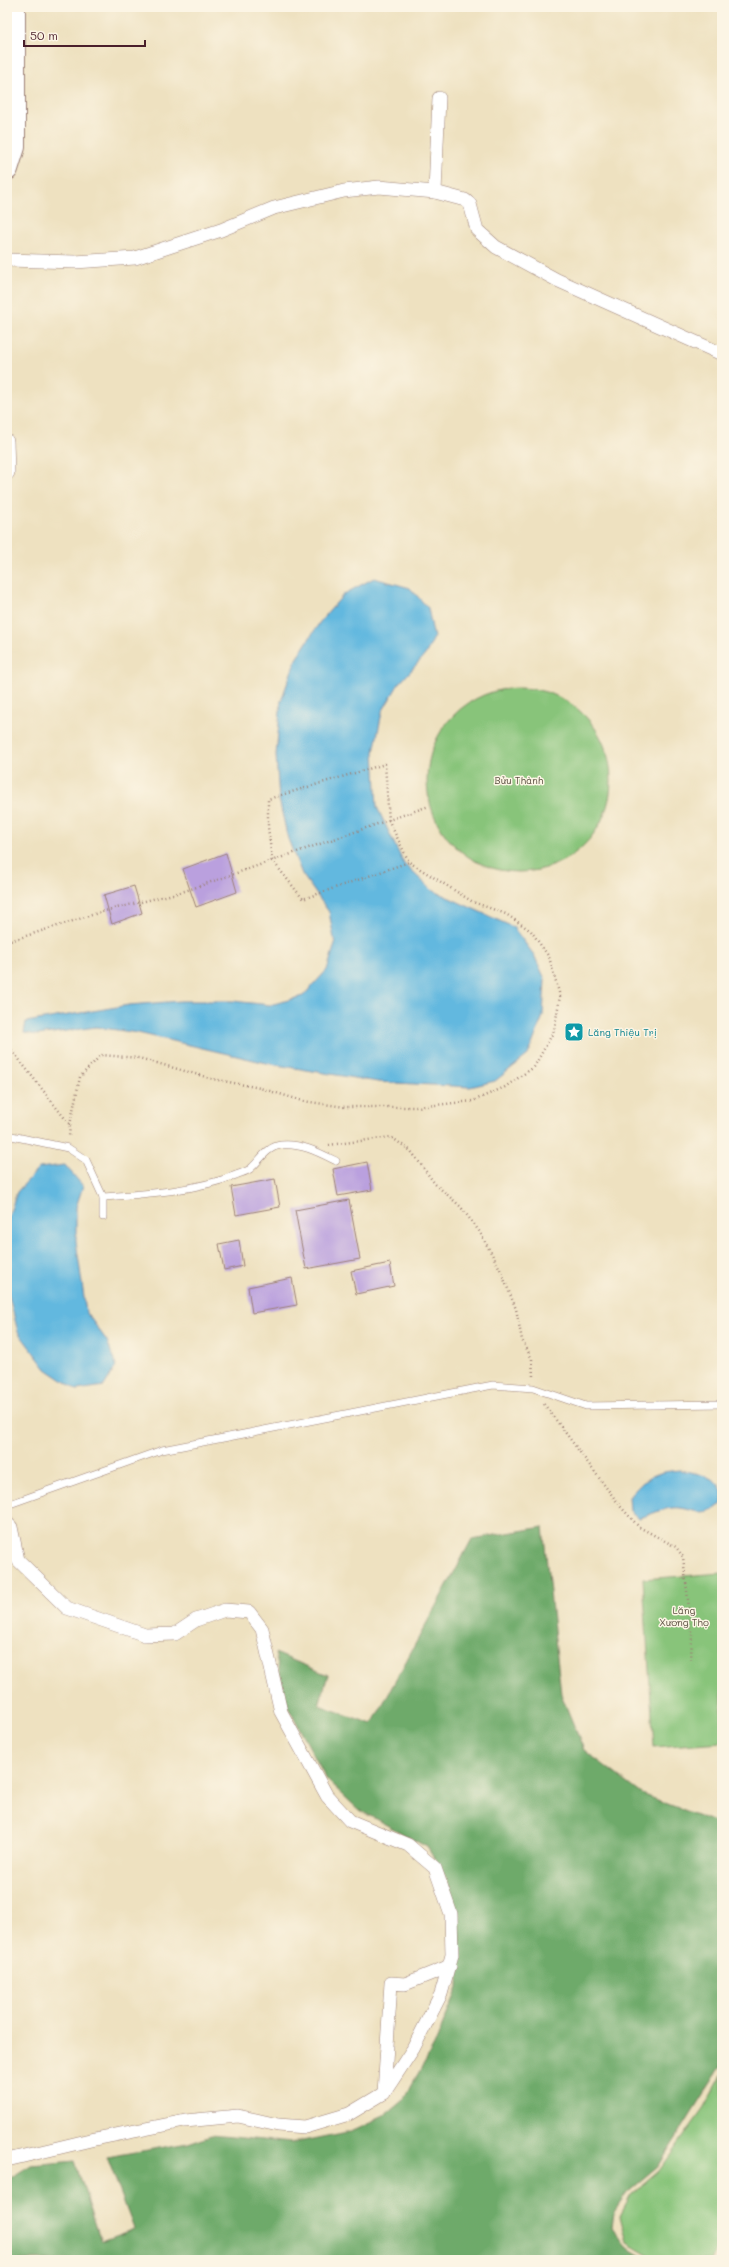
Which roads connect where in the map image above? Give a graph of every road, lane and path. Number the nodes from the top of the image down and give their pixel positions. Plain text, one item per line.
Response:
1 (14, 7) edge
2 (439, 98) dead end
3 (7, 169) edge
4 (435, 192) junction
5 (7, 260) edge
6 (722, 354) edge
7 (7, 441) edge
8 (8, 473) dead end
9 (429, 806) dead end
10 (389, 821) junction
11 (272, 860) junction
12 (409, 862) junction
13 (7, 942) edge
14 (7, 1044) edge
15 (70, 1125) junction
16 (7, 1135) edge
17 (68, 1148) junction
18 (313, 1149) junction
19 (336, 1160) dead end
20 (103, 1197) junction
21 (103, 1217) dead end
22 (533, 1388) junction
23 (722, 1404) edge
24 (7, 1505) edge
25 (7, 1523) edge
26 (692, 1660) dead end
27 (450, 1966) junction
28 (384, 2093) junction
29 (7, 2160) edge

1 - 3 highway
2 - 4 street
4 - 5 street
4 - 6 street
7 - 8 street
9 - 10 path
10 - 11 path
10 - 11 path
10 - 12 path
11 - 12 path
11 - 13 path
12 - 15 path
14 - 15 path
15 - 17 path
16 - 17 lane
17 - 20 lane
18 - 19 lane
18 - 20 lane
18 - 22 path
20 - 21 lane
22 - 23 lane
22 - 24 lane
22 - 26 path
25 - 27 street
27 - 28 street
27 - 28 street
28 - 29 street

